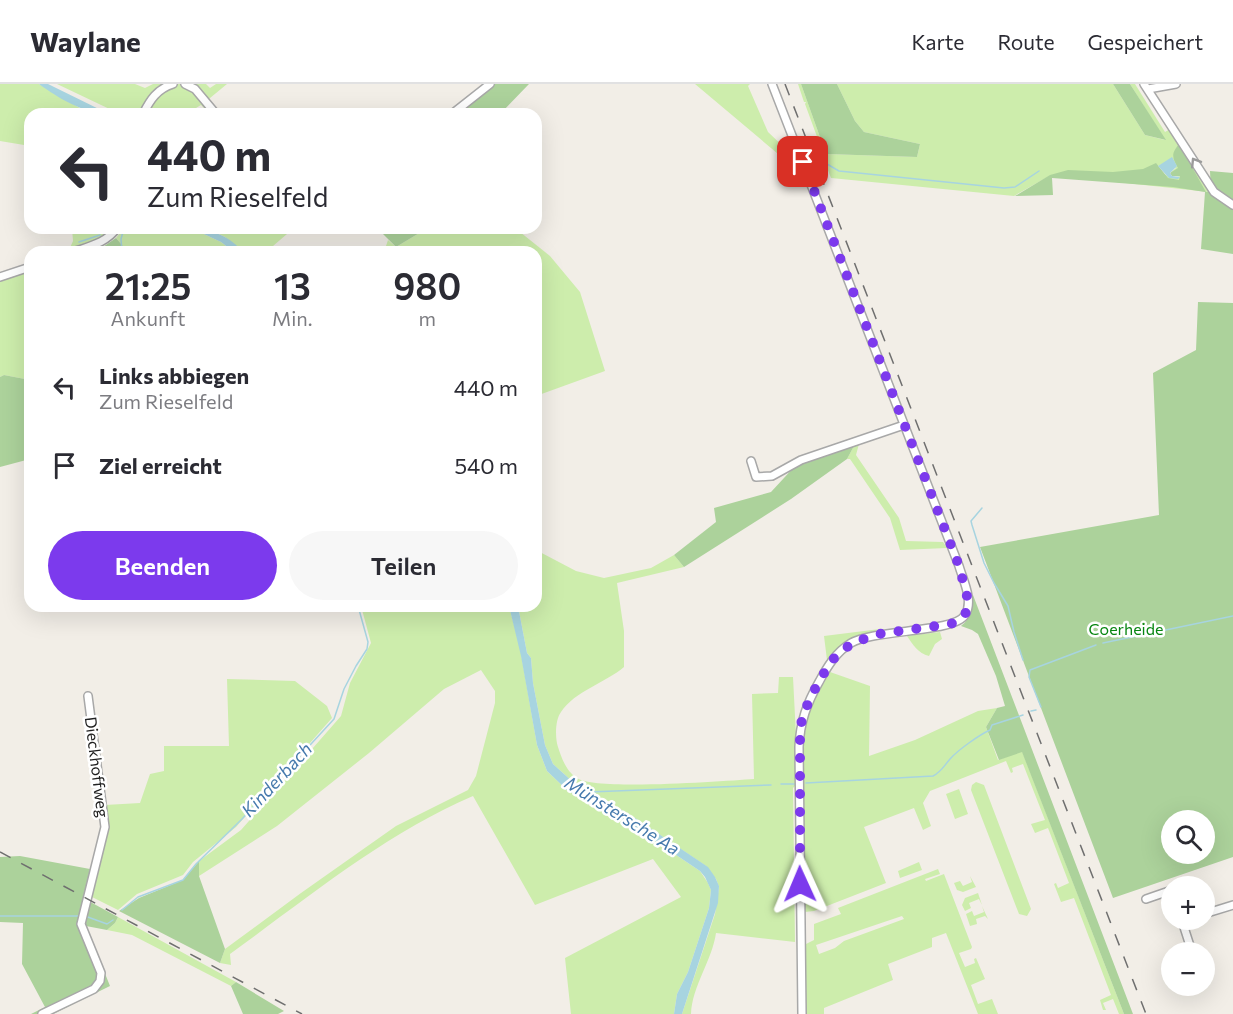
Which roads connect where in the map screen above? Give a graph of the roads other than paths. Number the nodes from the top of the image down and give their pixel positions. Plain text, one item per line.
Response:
1 (173, 84) edge
2 (184, 84) edge
3 (490, 84) edge
4 (772, 84) edge
5 (1176, 84) edge
6 (1146, 86) edge
7 (147, 108) edge
8 (211, 108) edge
9 (460, 108) edge
10 (1233, 205) edge
11 (113, 234) edge
12 (91, 246) edge
13 (24, 269) edge
14 (0, 277) edge
15 (904, 425) junction
16 (751, 460) dead end
17 (88, 696) dead end
18 (1161, 894) edge
19 (1146, 899) dead end
20 (1233, 905) edge
21 (1215, 911) edge
22 (42, 1014) edge
23 (802, 1014) edge

1 - 7 street
2 - 8 street
3 - 9 street
4 - 15 street
5 - 6 street
10 -> 6 street
11 - 12 street
13 - 14 street
15 - 16 street
15 - 23 street
17 - 22 street, Dieckhoffweg
18 - 19 street
20 - 21 street

